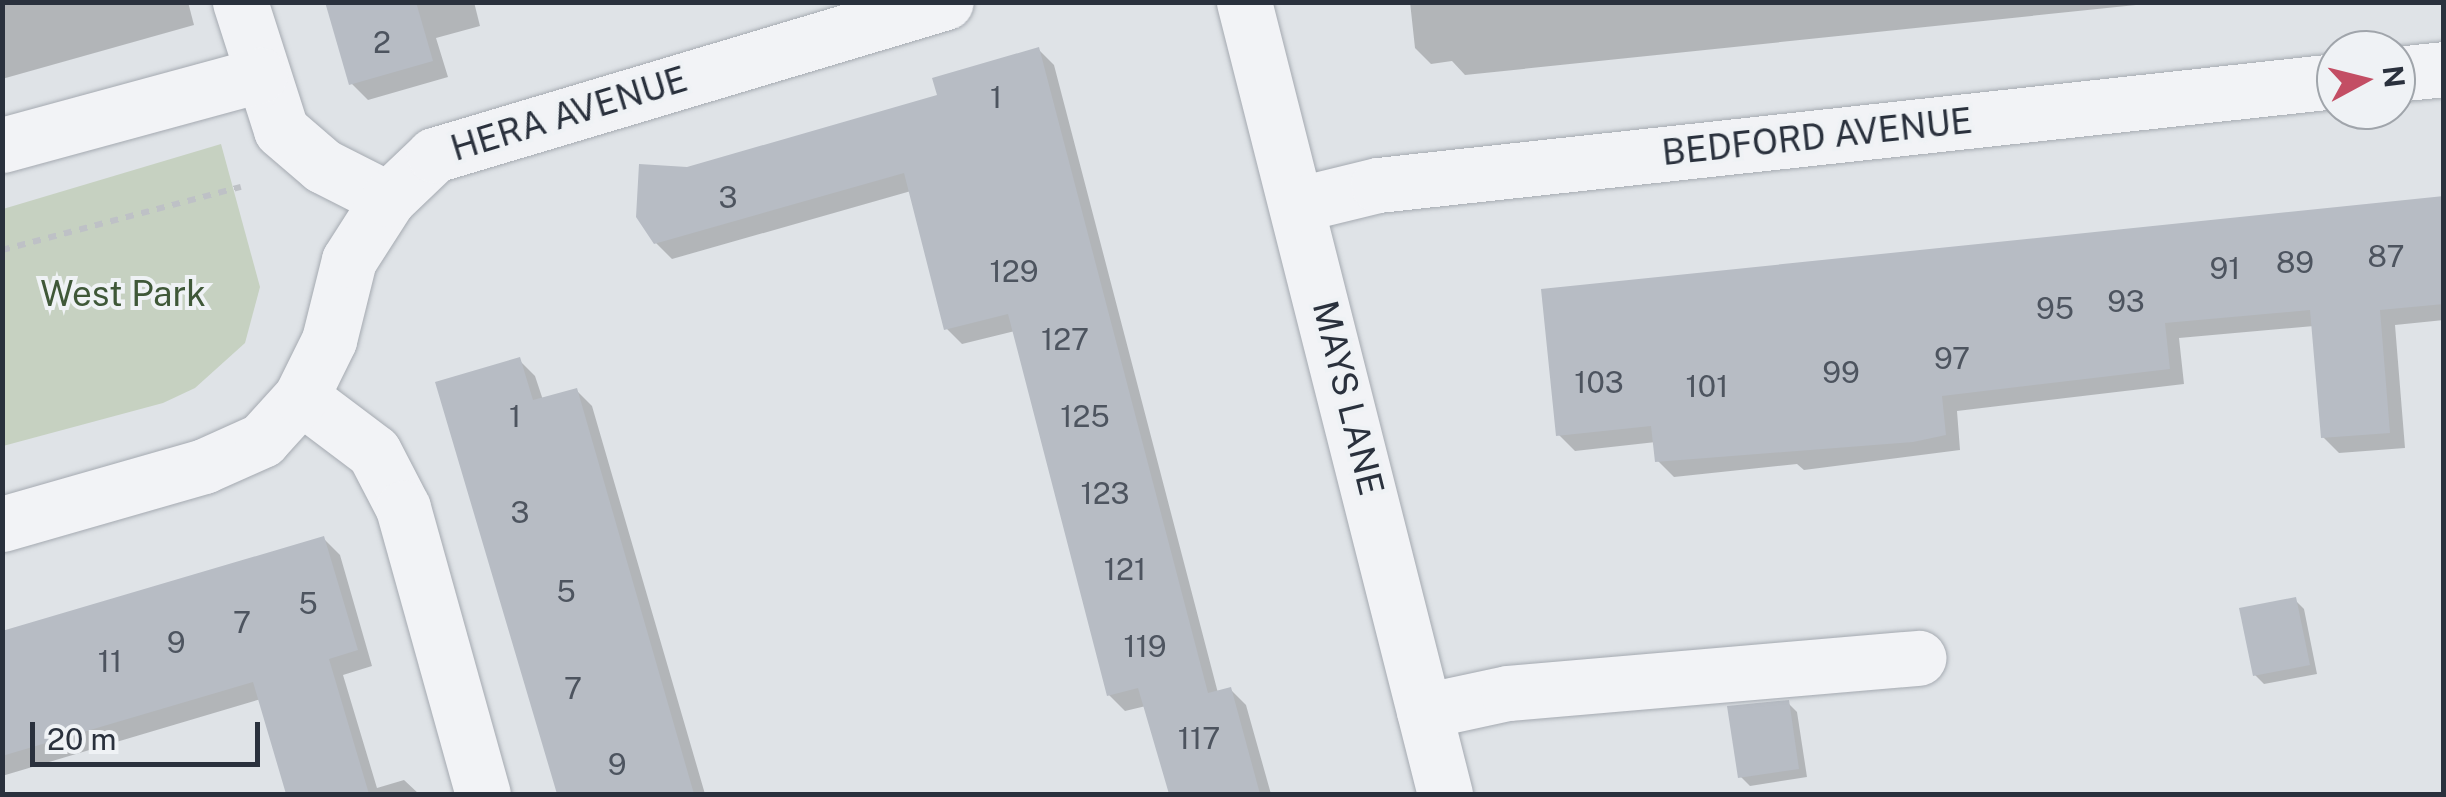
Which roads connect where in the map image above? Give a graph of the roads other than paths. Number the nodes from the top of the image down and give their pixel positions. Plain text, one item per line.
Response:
1 (240, 2) edge
2 (946, 2) edge
3 (1244, 2) edge
4 (2444, 69) edge
5 (2416, 72) edge
6 (260, 74) junction
7 (2316, 83) edge
8 (2, 145) edge
9 (388, 199) junction
10 (1300, 204) junction
11 (301, 397) junction
12 (2, 524) edge
13 (1919, 658) dead end
14 (1424, 711) junction
15 (483, 794) edge
16 (1445, 794) edge

1 - 6 street
2 - 9 street, HERA AVENUE
3 - 10 street, MAYS LANE
4 - 5 street
6 - 8 street
6 - 9 street
7 - 10 street, BEDFORD AVENUE
9 - 11 street, HERA AVENUE
10 - 14 street, MAYS LANE
11 - 12 street, HERA AVENUE
11 - 15 street
13 - 14 street
14 - 16 street, MAYS LANE

